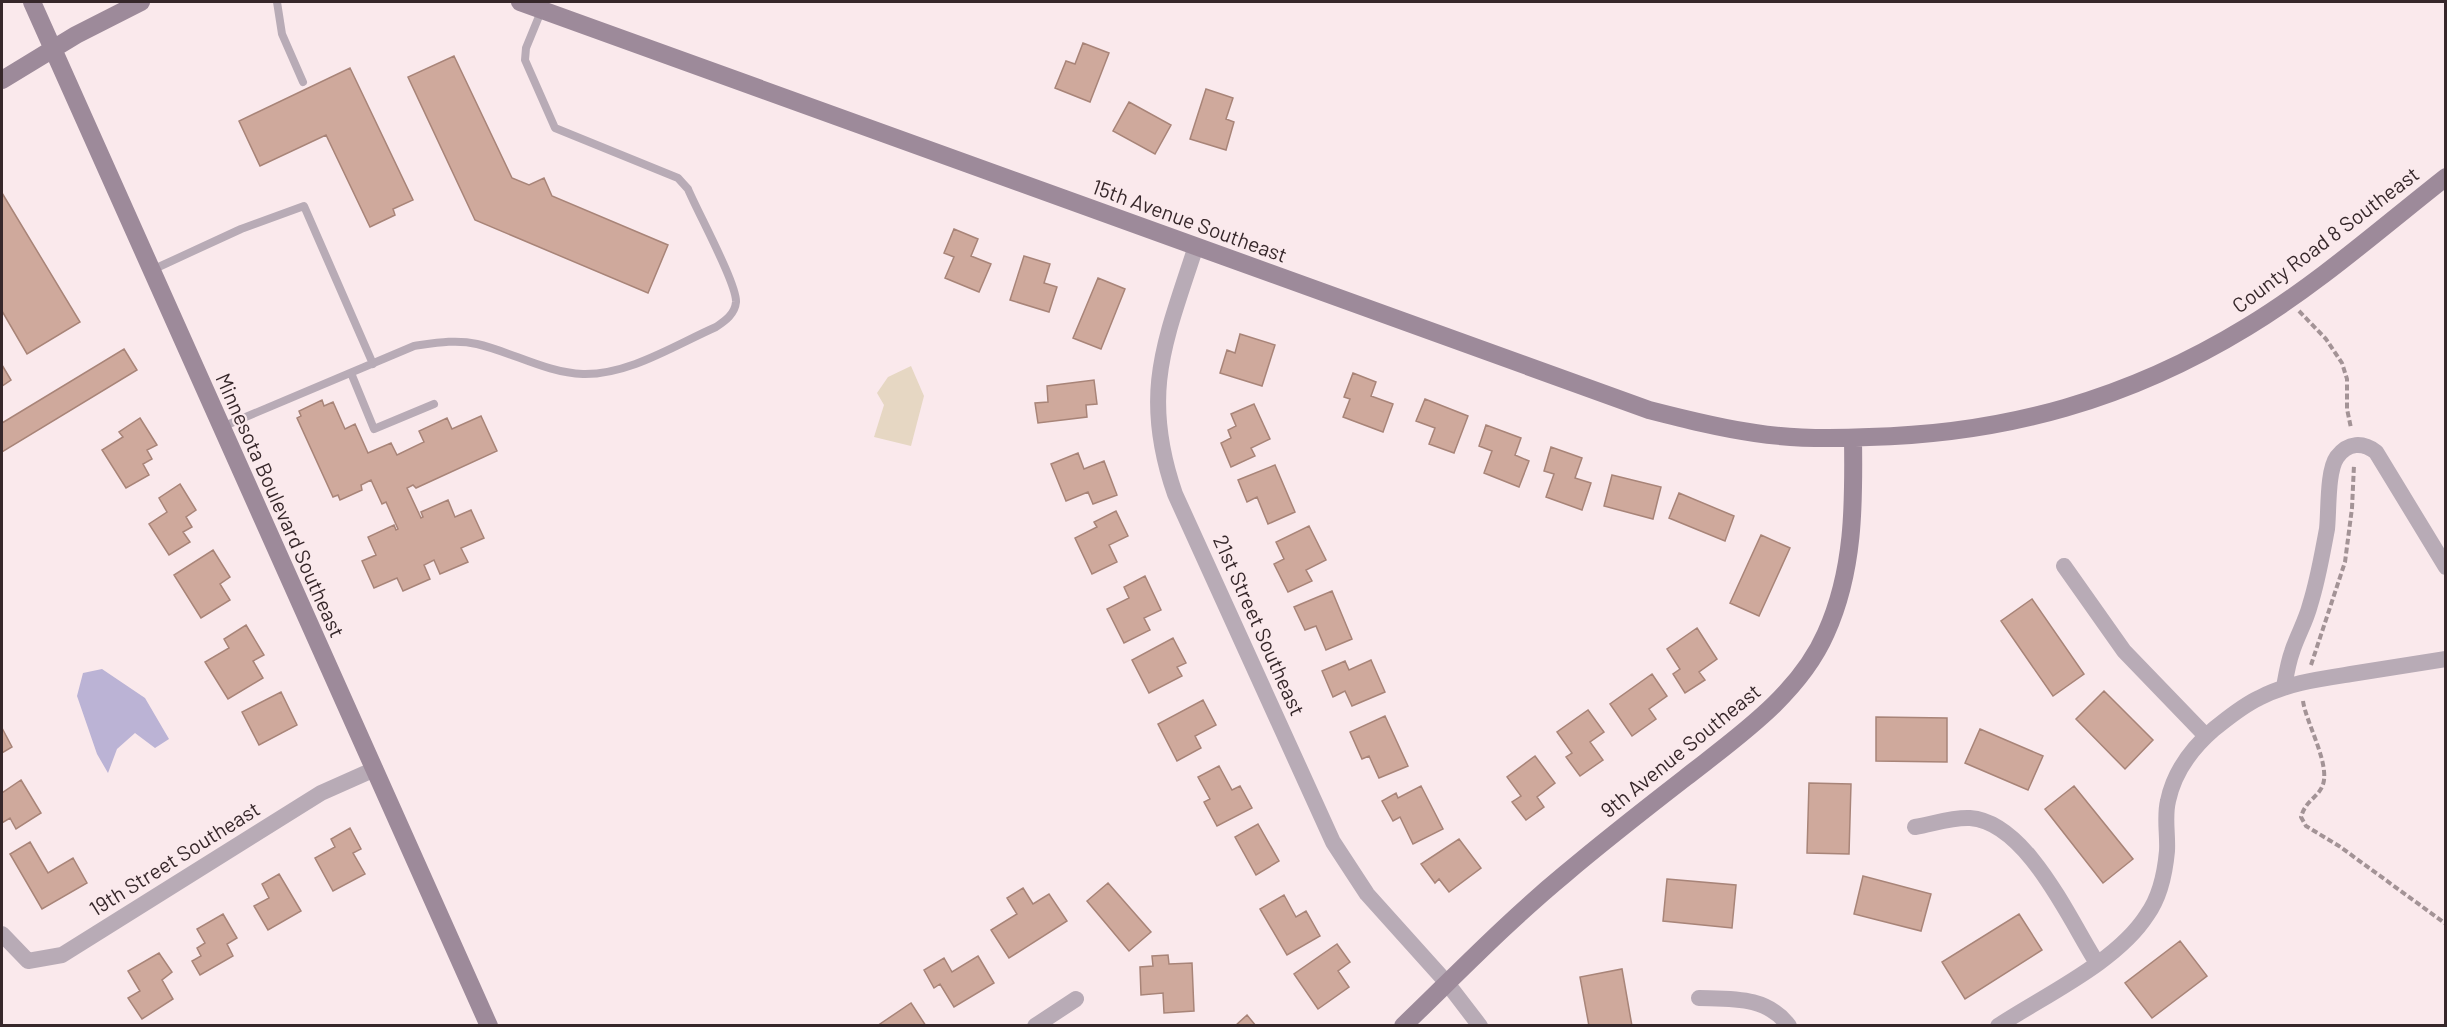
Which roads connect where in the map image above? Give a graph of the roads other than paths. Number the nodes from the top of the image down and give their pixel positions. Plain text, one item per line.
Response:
1 (32, 2) edge
2 (141, 2) edge
3 (277, 2) edge
4 (521, 2) edge
5 (542, 9) junction
6 (53, 48) junction
7 (2, 80) edge
8 (303, 82) dead end
9 (2445, 177) edge
10 (1196, 246) junction
11 (152, 270) junction
12 (373, 364) junction
13 (351, 373) junction
14 (434, 404) dead end
15 (221, 427) junction
16 (1853, 438) junction
17 (2064, 566) dead end
18 (2445, 567) edge
19 (2445, 659) edge
20 (2283, 687) junction
21 (2206, 736) junction
22 (375, 769) junction
23 (1915, 827) dead end
24 (2, 934) edge
25 (2097, 963) junction
26 (1447, 984) junction
27 (1699, 998) dead end
28 (1076, 999) dead end
29 (489, 1026) edge
30 (1035, 1026) edge
31 (1403, 1026) edge
32 (1480, 1026) edge
33 (1789, 1026) edge
34 (1998, 1026) edge

1 - 6 main road, Minnesota Boulevard Southeast
2 - 6 main road
3 - 8 lane
4 - 5 main road, 15th Avenue Southeast
5 - 10 main road, 15th Avenue Southeast
5 - 12 lane
6 - 7 main road
6 - 11 main road, Minnesota Boulevard Southeast
9 - 16 main road, County Road 8 Southeast
10 - 16 main road, 15th Avenue Southeast
10 - 26 street, 21st Street Southeast
11 - 12 lane
11 - 15 main road, Minnesota Boulevard Southeast
12 - 13 lane
13 - 14 lane
13 - 15 lane
15 - 22 main road, Minnesota Boulevard Southeast
16 - 26 main road, 9th Avenue Southeast
17 - 21 street
18 - 20 street
19 - 20 street
20 - 21 street
21 - 25 street
22 - 24 street, 19th Street Southeast
22 - 29 main road, Minnesota Boulevard Southeast
23 - 25 street
25 - 34 street
26 - 31 main road, 9th Avenue Southeast
26 - 32 street, 21st Street Southeast
27 - 33 street
28 - 30 street

